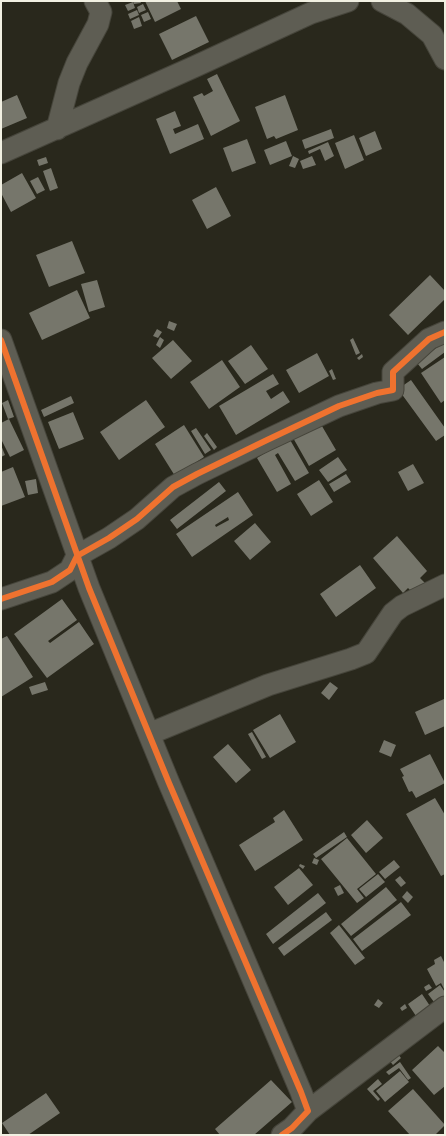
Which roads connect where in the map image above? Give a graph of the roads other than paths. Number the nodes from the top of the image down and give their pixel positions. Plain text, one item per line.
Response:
1 (95, 1) edge
2 (348, 1) edge
3 (382, 1) edge
4 (445, 59) edge
5 (57, 129) junction
6 (1, 153) edge
7 (445, 332) edge
8 (1, 340) edge
9 (77, 556) junction
10 (445, 585) edge
11 (1, 599) edge
12 (149, 734) junction
13 (445, 1007) edge
14 (308, 1111) junction
15 (282, 1135) edge

1 - 5 street
2 - 5 street
3 - 4 street
5 - 6 street
7 - 9 street
8 - 9 street
9 - 11 street
9 - 12 street
10 - 12 street
12 - 14 street
13 - 14 street
14 - 15 street

